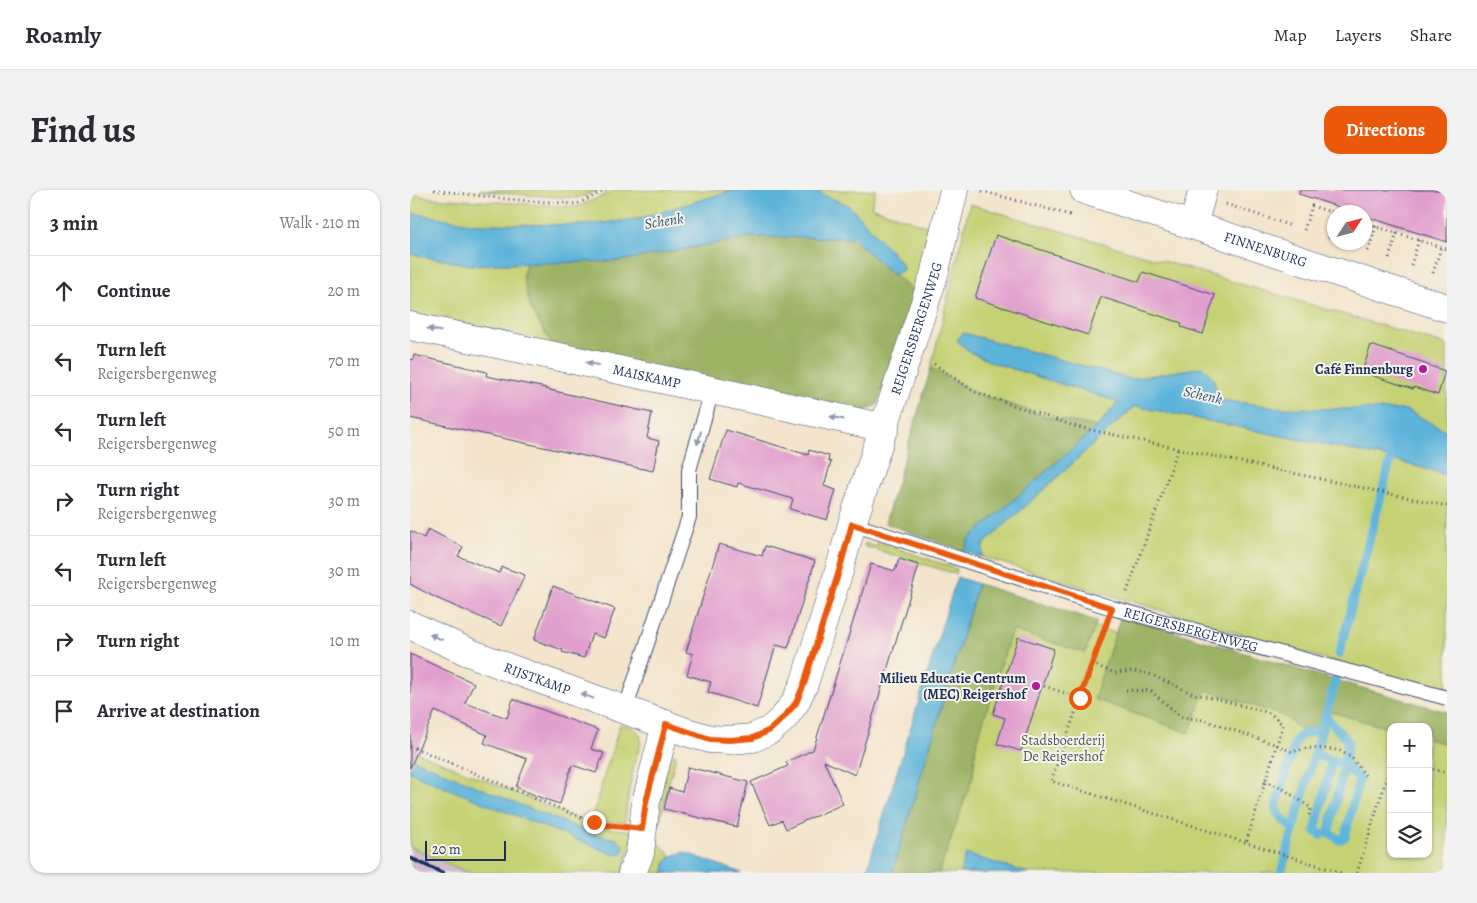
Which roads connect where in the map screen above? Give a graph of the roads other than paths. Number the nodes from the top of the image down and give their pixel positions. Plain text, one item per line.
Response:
1 (954, 190) edge
2 (1084, 190) edge
3 (1202, 193) edge
4 (1193, 226) junction
5 (1447, 308) edge
6 (410, 326) edge
7 (712, 391) junction
8 (885, 428) junction
9 (852, 524) junction
10 (410, 625) edge
11 (1447, 698) edge
12 (625, 710) junction
13 (666, 724) junction
14 (632, 873) edge

1 - 8 street, REIGERSBERGENWEG
2 - 4 street, FINNENBURG
3 - 4 street
4 - 5 street, FINNENBURG
7 -> 6 street, MAISKAMP
8 -> 7 street, MAISKAMP
7 -> 12 lane
8 - 9 street, REIGERSBERGENWEG
9 - 11 lane, REIGERSBERGENWEG
9 - 13 street, REIGERSBERGENWEG
12 -> 10 street, RIJSTKAMP
12 - 13 street, RIJSTKAMP
13 - 14 street

